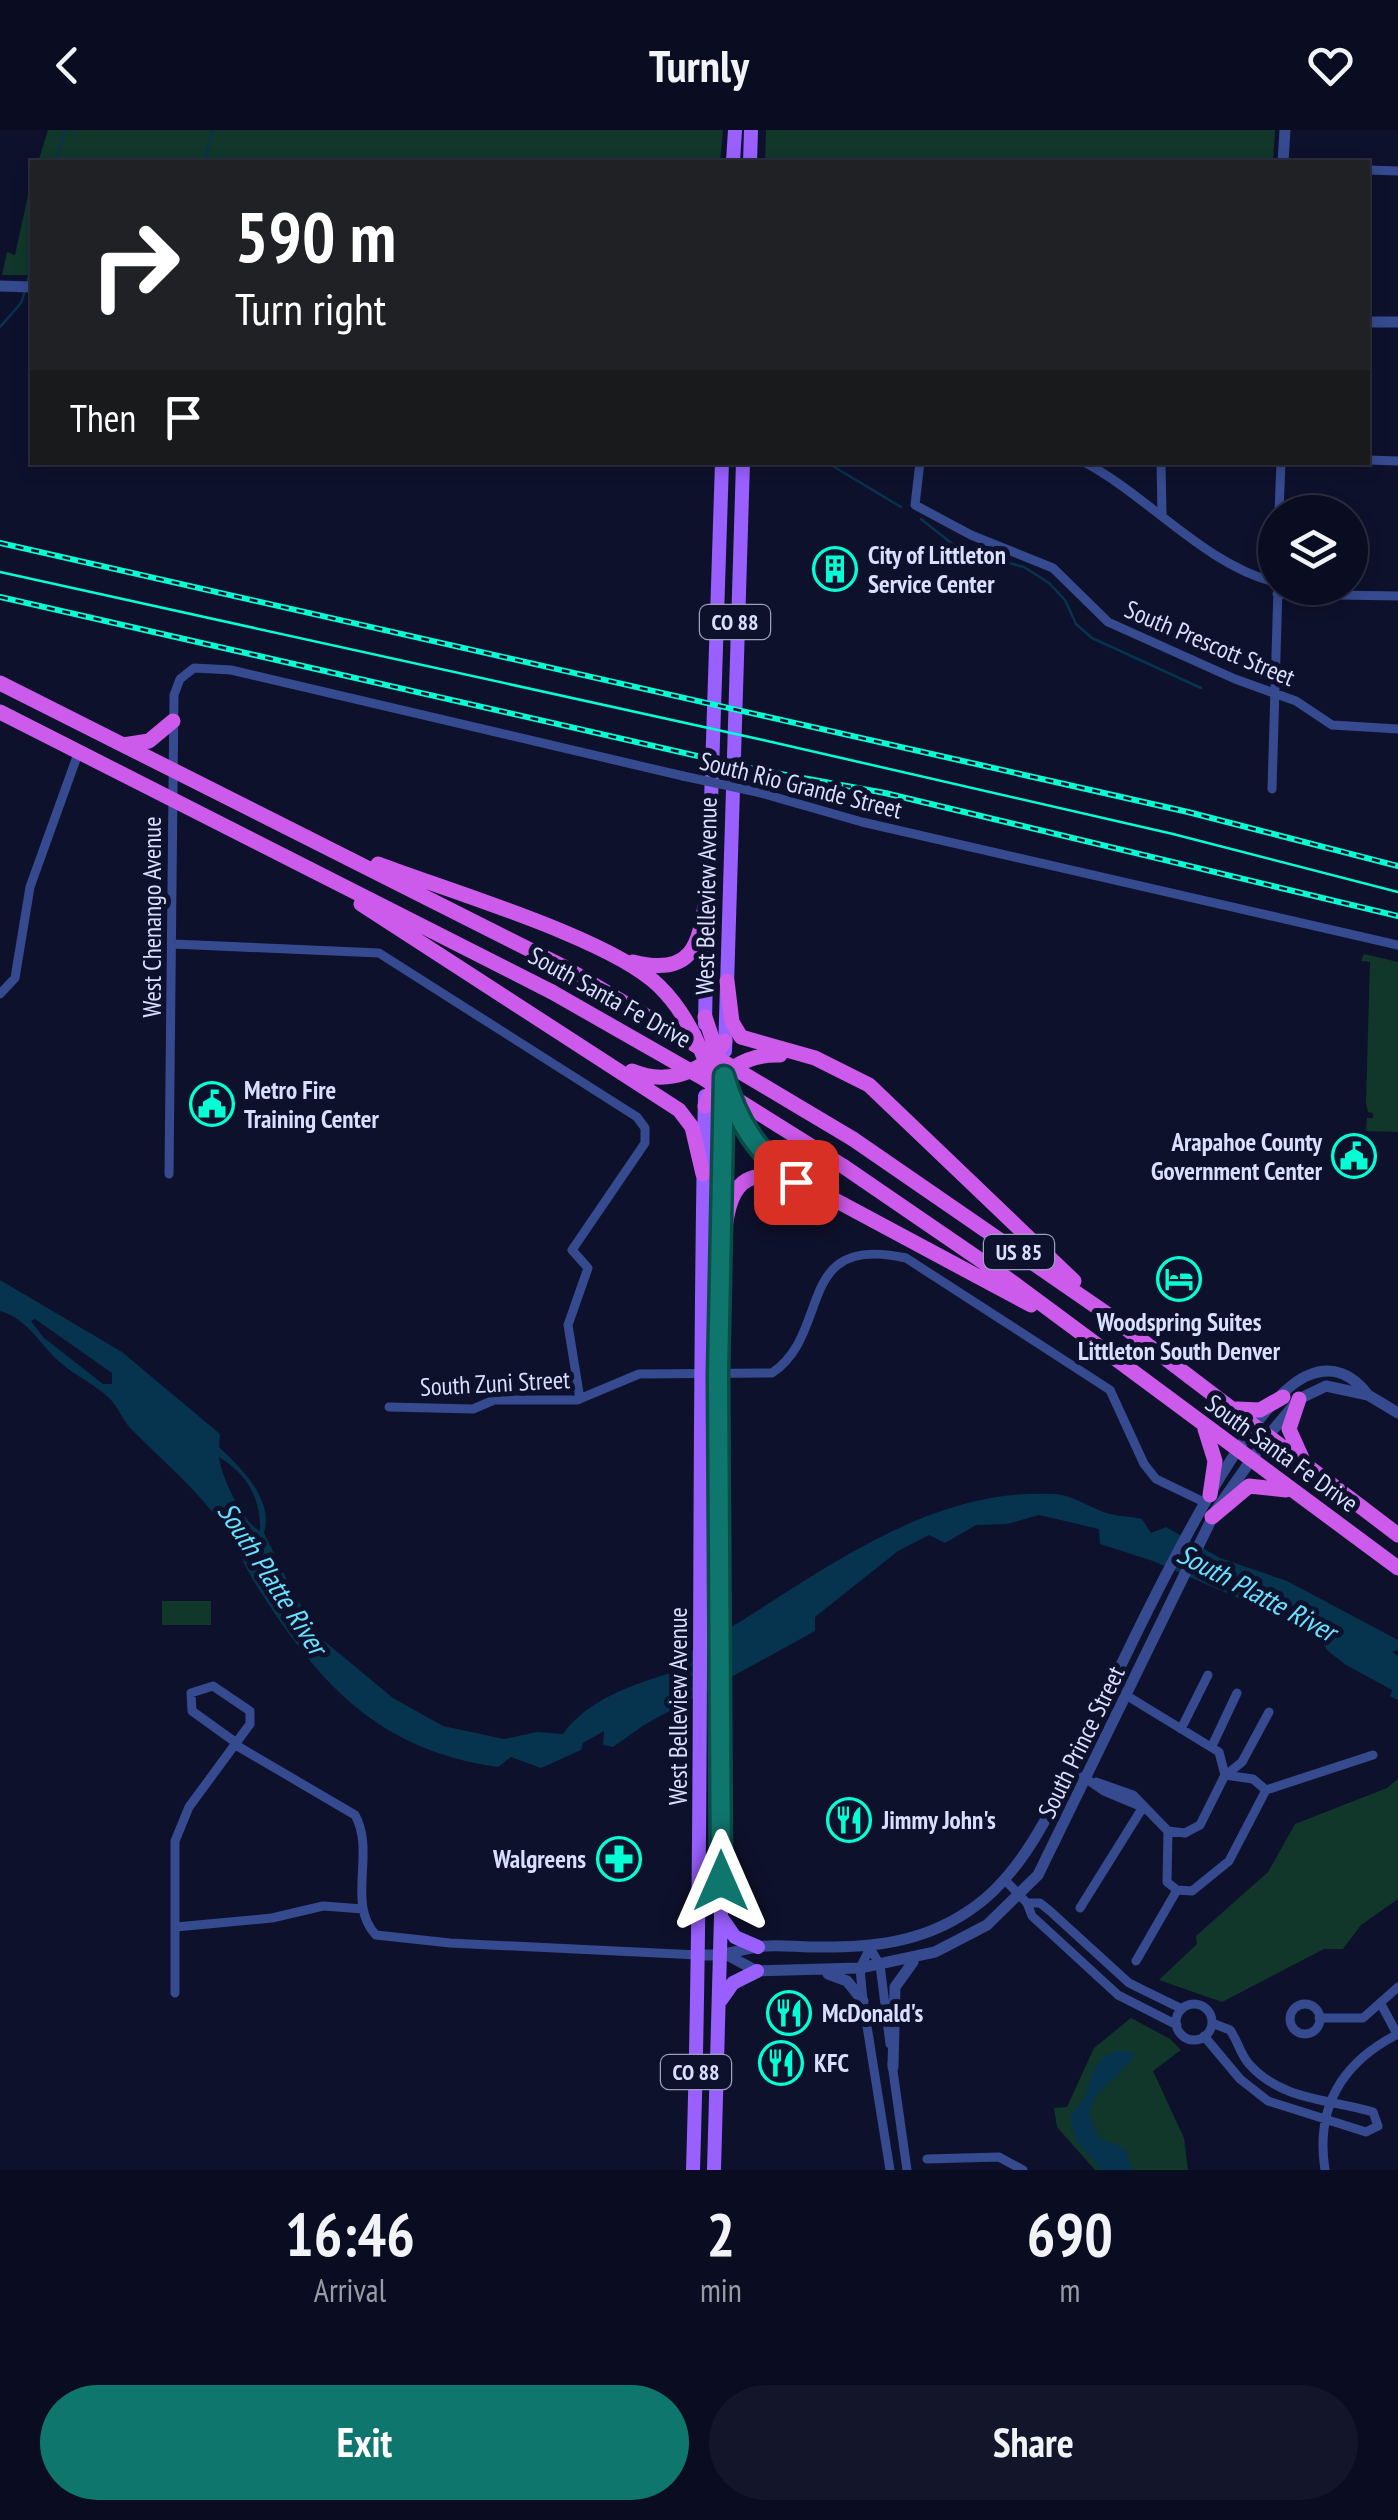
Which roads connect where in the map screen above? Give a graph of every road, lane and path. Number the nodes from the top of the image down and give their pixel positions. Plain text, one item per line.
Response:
1 (734, 130) edge
2 (751, 130) edge
3 (1285, 130) edge
4 (734, 160) edge
5 (750, 160) edge
6 (1283, 160) edge
7 (1370, 170) edge
8 (1398, 171) edge
9 (0, 286) edge
10 (30, 287) edge
11 (1370, 322) edge
12 (1398, 322) edge
13 (1370, 460) edge
14 (1398, 460) edge
15 (722, 465) edge
16 (743, 465) edge
17 (920, 465) edge
18 (1088, 465) edge
19 (1161, 465) edge
20 (1281, 465) edge
21 (1280, 495) edge
22 (1162, 514) junction
23 (1258, 577) edge
24 (1368, 594) edge
25 (1398, 596) edge
26 (1277, 605) edge
27 (194, 668) joint
28 (0, 683) edge
29 (1275, 693) junction
30 (0, 712) edge
31 (173, 721) junction
32 (1398, 729) edge
33 (123, 745) junction
34 (78, 752) junction
35 (172, 770) junction
36 (1272, 789) dead end
37 (171, 798) junction
38 (300, 833) junction
39 (276, 853) junction
40 (708, 883) junction
41 (173, 944) junction
42 (1398, 944) edge
43 (614, 957) junction
44 (727, 981) junction
45 (0, 994) edge
46 (705, 1017) joint
47 (716, 1052) junction
48 (597, 1054) junction
49 (719, 1081) junction
50 (884, 1097) junction
51 (704, 1106) junction
52 (724, 1124) joint
53 (169, 1174) dead end
54 (703, 1174) junction
55 (824, 1197) junction
56 (721, 1272) junction
57 (1107, 1351) junction
58 (1182, 1370) junction
59 (698, 1374) junction
60 (718, 1374) junction
61 (1291, 1398) junction
62 (580, 1399) junction
63 (1228, 1406) junction
64 (389, 1407) dead end
65 (1398, 1414) edge
66 (1205, 1428) junction
67 (1262, 1431) junction
68 (1243, 1456) junction
69 (1310, 1470) junction
70 (1288, 1490) junction
71 (1205, 1514) junction
72 (1398, 1535) edge
73 (1398, 1568) edge
74 (1208, 1675) dead end
75 (1237, 1693) dead end
76 (1129, 1697) junction
77 (1268, 1712) dead end
78 (1180, 1729) junction
79 (234, 1743) junction
80 (1212, 1746) junction
81 (1373, 1755) dead end
82 (1072, 1769) junction
83 (1225, 1776) junction
84 (1092, 1780) junction
85 (1266, 1790) junction
86 (1143, 1807) junction
87 (1168, 1831) junction
88 (1004, 1879) junction
89 (1177, 1890) junction
90 (1024, 1899) junction
91 (363, 1908) junction
92 (1080, 1908) dead end
93 (721, 1916) junction
94 (176, 1927) junction
95 (758, 1947) junction
96 (870, 1948) junction
97 (698, 1955) junction
98 (724, 1956) junction
99 (921, 1957) junction
100 (1136, 1960) dead end
101 (880, 1965) junction
102 (860, 1968) junction
103 (757, 1970) junction
104 (809, 1971) junction
105 (1398, 1987) edge
106 (175, 1993) dead end
107 (863, 2001) junction
108 (1381, 2004) junction
109 (1182, 2009) junction
110 (718, 2010) junction
111 (1320, 2018) dead end
112 (1212, 2023) junction
113 (1176, 2025) junction
114 (1397, 2034) edge
115 (1204, 2036) junction
116 (893, 2067) junction
117 (1332, 2103) junction
118 (1328, 2121) junction
119 (694, 2140) junction
120 (927, 2159) dead end
121 (693, 2170) edge
122 (702, 2170) edge
123 (714, 2170) edge
124 (890, 2170) edge
125 (907, 2170) edge
126 (1022, 2170) edge
127 (1325, 2170) edge

1 - 4 main road
2 - 5 main road
3 - 6 street
7 - 8 street
9 - 10 street
11 - 12 street
13 - 14 street
15 - 40 main road, West Belleview Avenue / CO 88
16 - 44 main road, West Belleview Avenue / CO 88
17 - 29 street, South Prescott Street
18 - 22 street
19 - 22 street
20 - 21 street
22 - 23 street
24 - 25 street
26 - 29 street
27 - 31 street, West Chenango Avenue
27 - 42 street, South Rio Grande Street, bridge
28 - 33 highway, South Santa Fe Drive / US 85
29 - 32 street, South Prescott Street
29 - 36 street
30 - 34 highway, South Santa Fe Drive / US 85
31 - 33 highway
31 - 35 street, West Chenango Avenue
33 - 35 highway, South Santa Fe Drive / US 85
34 - 37 highway, South Santa Fe Drive / US 85
34 - 45 street
35 - 37 street, West Chenango Avenue
35 - 38 highway, South Santa Fe Drive / US 85
37 - 39 highway, South Santa Fe Drive / US 85
37 - 41 street, West Chenango Avenue
38 - 43 highway
38 - 58 highway, South Santa Fe Drive / US 85, bridge
39 - 48 highway
39 - 57 highway, South Santa Fe Drive / US 85, bridge
40 - 43 highway
40 - 46 main road, West Belleview Avenue / CO 88
41 - 53 street, West Chenango Avenue
41 - 62 street
43 - 47 highway
44 - 47 main road, West Belleview Avenue / CO 88
44 - 50 highway
46 - 47 highway
47 - 48 highway
47 - 49 highway
47 - 49 main road, West Belleview Avenue / CO 88
47 - 51 main road, West Belleview Avenue / CO 88
48 - 54 highway
49 - 50 highway
49 - 51 highway
49 - 52 highway
49 - 55 highway
50 - 58 highway
51 - 54 main road, West Belleview Avenue / CO 88
52 - 56 main road, West Belleview Avenue / CO 88
54 - 59 main road, West Belleview Avenue / CO 88
55 - 56 highway
55 - 57 highway
56 - 60 main road, West Belleview Avenue / CO 88
57 - 66 highway, South Santa Fe Drive / US 85
58 - 63 highway, South Santa Fe Drive / US 85
59 - 60 street, South Zuni Street
59 - 62 street, South Zuni Street
59 - 97 main road, West Belleview Avenue / CO 88
60 - 71 street, South Zuni Street
60 - 93 main road, West Belleview Avenue / CO 88
61 - 63 highway
61 - 65 street
61 - 67 street, South Prince Street
61 - 69 highway
62 - 64 street, South Zuni Street
63 - 67 highway, South Santa Fe Drive / US 85
66 - 68 highway, South Santa Fe Drive / US 85
66 - 71 highway
67 - 68 street, South Prince Street
67 - 69 highway, South Santa Fe Drive / US 85
68 - 70 highway, South Santa Fe Drive / US 85
68 - 71 street, South Prince Street
68 - 71 street, South Prince Street
69 - 72 highway, South Santa Fe Drive / US 85
70 - 71 highway
70 - 73 highway, South Santa Fe Drive / US 85
71 - 76 street, South Prince Street
71 - 82 street, South Prince Street
74 - 78 street
75 - 80 street
76 - 78 street
76 - 84 street, South Prince Street
77 - 83 street
78 - 80 street
79 - 79 street
79 - 91 street
79 - 94 street
80 - 83 street
81 - 85 street
82 - 84 street
82 - 88 street, South Prince Street
83 - 85 street
83 - 87 street
84 - 86 street
84 - 90 street, South Prince Street
85 - 89 street
86 - 87 street
86 - 92 street
87 - 89 street
88 - 90 street
88 - 96 street, South Prince Street
89 - 100 street
90 - 99 street, South Prince Street
90 - 109 street
90 - 113 street
91 - 94 street
91 - 97 street, South Prince Street
93 - 95 main road
93 - 98 main road, West Belleview Avenue / CO 88
94 - 106 street
95 - 96 street, South Prince Street
95 - 98 street, South Prince Street
96 - 101 street
96 - 102 street
97 - 98 street, South Prince Street
97 - 119 main road, West Belleview Avenue / CO 88
98 - 103 street, South Prince Street
98 - 110 main road, West Belleview Avenue / CO 88
99 - 101 street, South Prince Street
99 - 116 street
101 - 102 street, South Prince Street
101 - 116 street
102 - 104 street, South Prince Street
102 - 107 street
103 - 104 street, South Prince Street
103 - 110 main road
104 - 107 street
105 - 108 street
107 - 124 street
108 - 111 street
108 - 114 street
109 - 112 street
109 - 113 street
110 - 123 main road, West Belleview Avenue / CO 88
112 - 115 street
112 - 117 street
113 - 115 street
114 - 117 street
115 - 118 street
116 - 125 street
117 - 118 street
117 - 118 street
118 - 127 street
119 - 121 main road, West Belleview Avenue / CO 88
119 - 122 main road
120 - 126 street

